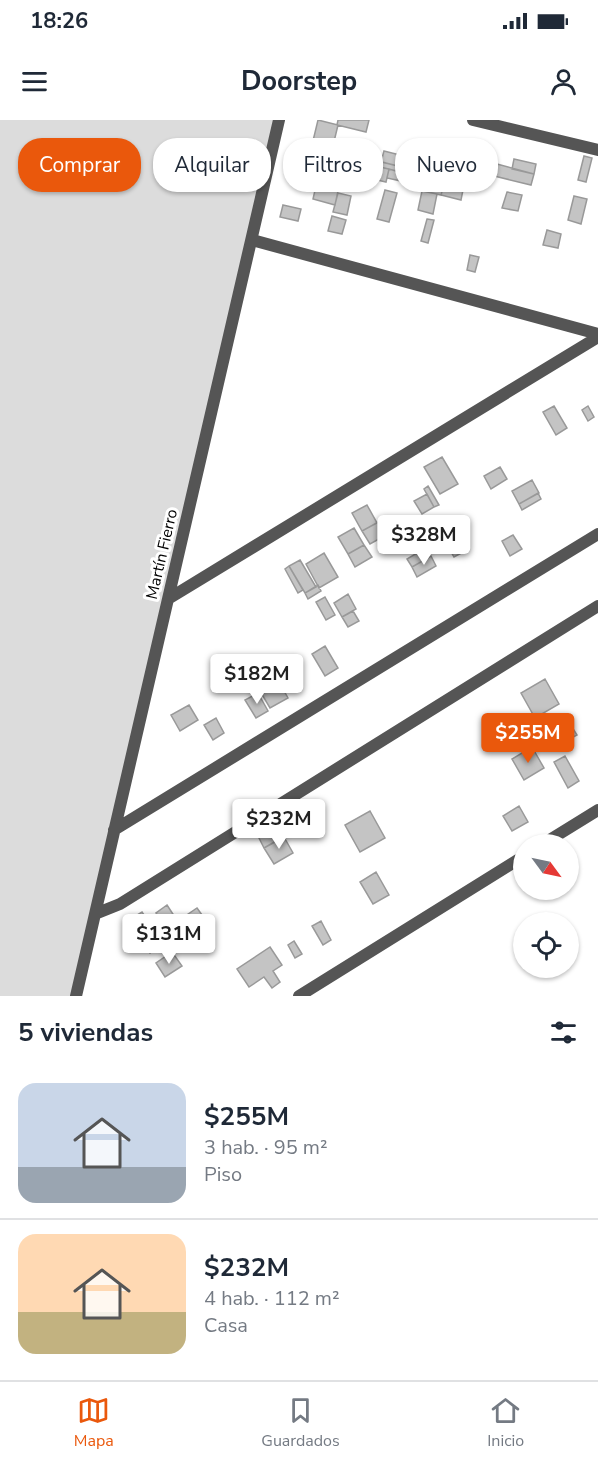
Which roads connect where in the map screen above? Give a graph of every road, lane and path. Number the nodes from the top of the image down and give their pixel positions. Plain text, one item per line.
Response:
1 (279, 120) edge
2 (473, 120) edge
3 (598, 150) edge
4 (252, 240) junction
5 (598, 336) edge
6 (598, 534) edge
7 (168, 599) junction
8 (598, 606) edge
9 (598, 810) edge
10 (114, 830) junction
11 (559, 834) edge
12 (513, 863) edge
13 (95, 914) junction
14 (76, 996) edge
15 (299, 996) edge

1 - 4 street, Martín Fierro
2 - 3 street
4 - 5 street
4 - 7 street, Martín Fierro
5 - 7 street
6 - 10 street
7 - 10 street, Martín Fierro
8 - 13 street
9 - 11 street
10 - 13 street, Martín Fierro
12 - 15 street
13 - 14 street, Martín Fierro

